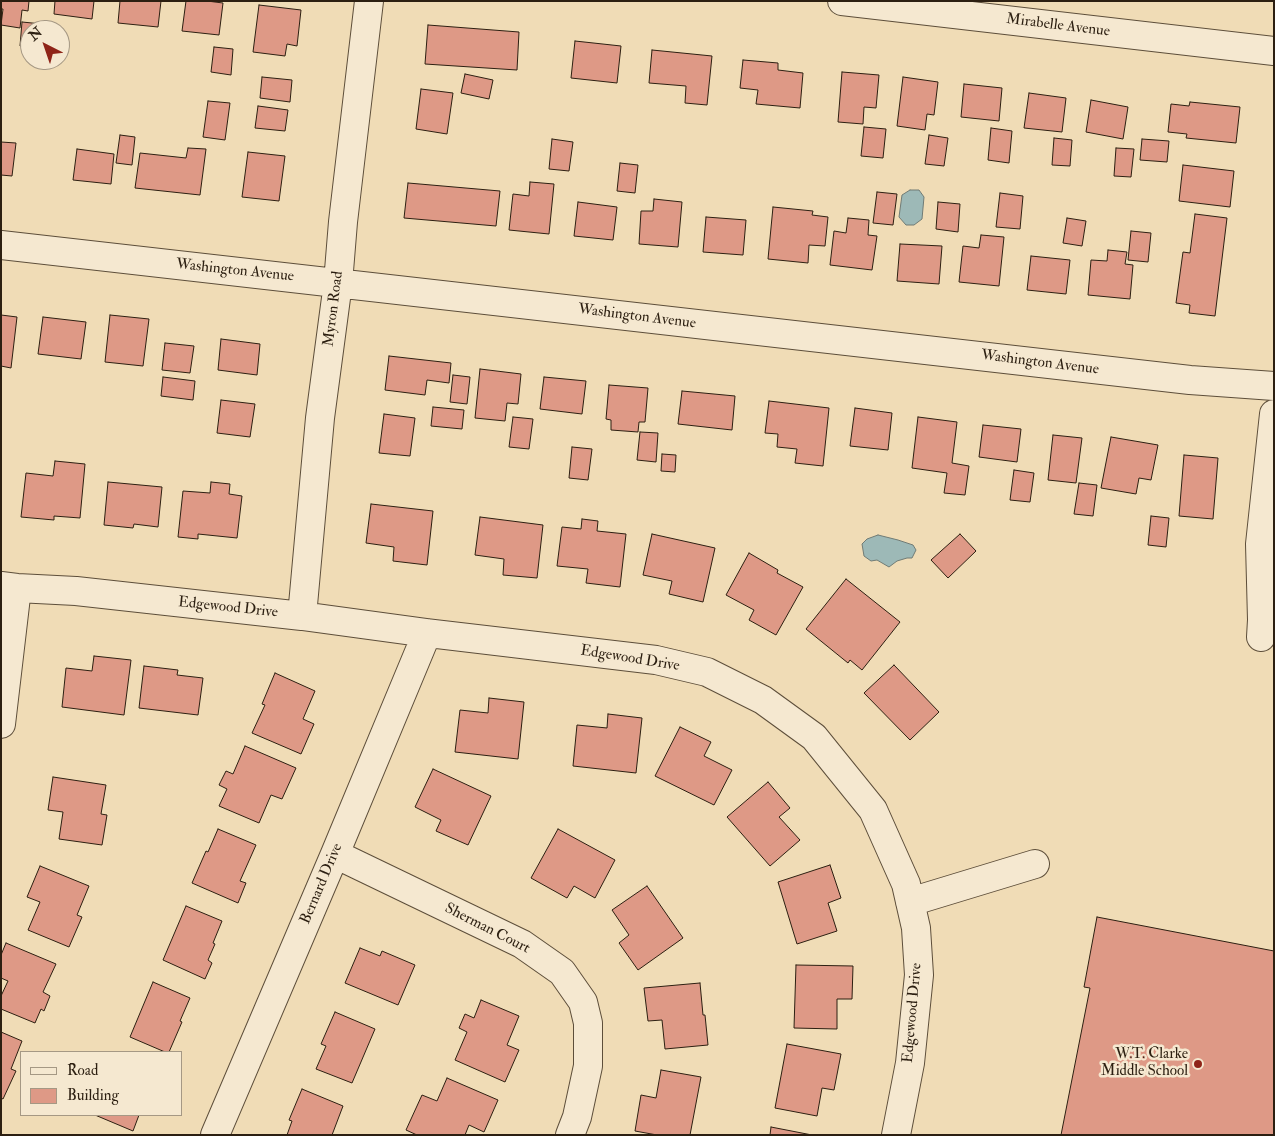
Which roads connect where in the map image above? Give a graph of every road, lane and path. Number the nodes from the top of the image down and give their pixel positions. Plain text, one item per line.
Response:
1 (369, 1) edge
2 (842, 1) edge
3 (1274, 50) edge
4 (1, 245) edge
5 (338, 283) junction
6 (1274, 386) edge
7 (1274, 414) edge
8 (9, 587) edge
9 (302, 616) junction
10 (427, 634) junction
11 (1261, 637) dead end
12 (1, 724) edge
13 (334, 854) junction
14 (1035, 864) dead end
15 (910, 902) junction
16 (215, 1135) edge
17 (570, 1135) edge
18 (896, 1135) edge

1 - 5 street, Myron Road
2 - 3 street, Mirabelle Avenue
4 - 5 street, Washington Avenue
5 - 6 street, Washington Avenue
5 - 9 street, Myron Road
7 - 11 street
8 - 9 street, Edgewood Drive
8 - 12 street
9 - 10 street, Edgewood Drive
10 - 13 street, Bernard Drive
10 - 15 street, Edgewood Drive
13 - 16 street, Bernard Drive
13 - 17 street, Sherman Court
14 - 15 street
15 - 18 street, Edgewood Drive

